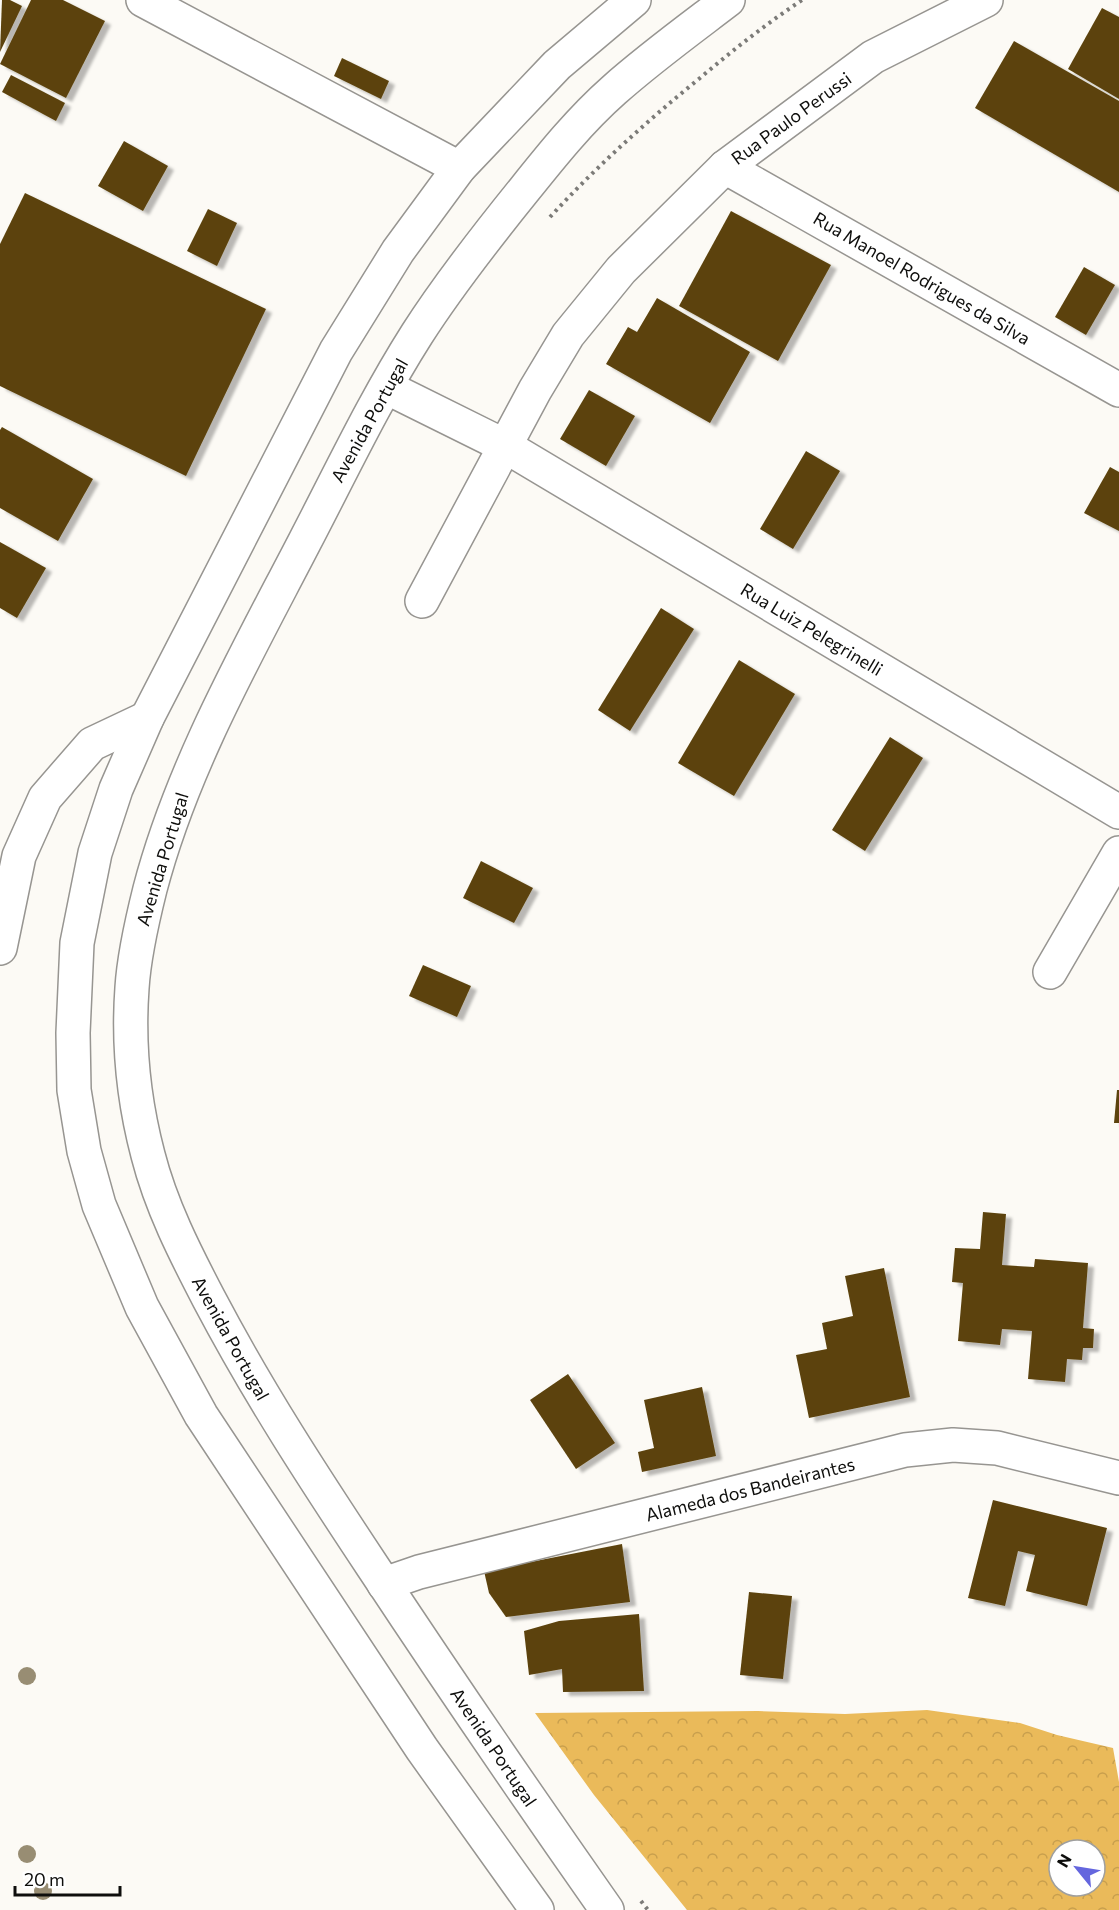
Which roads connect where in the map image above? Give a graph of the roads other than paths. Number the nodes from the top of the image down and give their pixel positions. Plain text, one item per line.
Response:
1 (143, 0) edge
2 (634, 0) edge
3 (728, 0) edge
4 (986, 0) edge
5 (725, 167) junction
6 (459, 168) junction
7 (386, 387) junction
8 (1119, 390) edge
9 (505, 446) junction
10 (422, 601) dead end
11 (147, 718) junction
12 (1119, 812) edge
13 (1119, 853) edge
14 (0, 948) edge
15 (1050, 972) dead end
16 (1119, 1478) edge
17 (384, 1584) junction
18 (537, 1910) edge
19 (607, 1910) edge

1 - 6 main road
2 - 6 main road
3 - 7 main road, Avenida Portugal
4 - 5 main road, Rua Paulo Perussi
5 - 8 main road, Rua Manoel Rodrigues da Silva
5 - 9 main road, Rua Paulo Perussi
6 - 11 main road
7 - 9 main road, Rua Luiz Pelegrinelli
7 - 17 main road, Avenida Portugal
9 - 10 main road, Rua Paulo Perussi
9 - 12 main road, Rua Luiz Pelegrinelli
11 - 14 main road
11 - 18 main road
13 - 15 main road
16 - 17 main road, Alameda dos Bandeirantes
17 - 19 main road, Avenida Portugal

